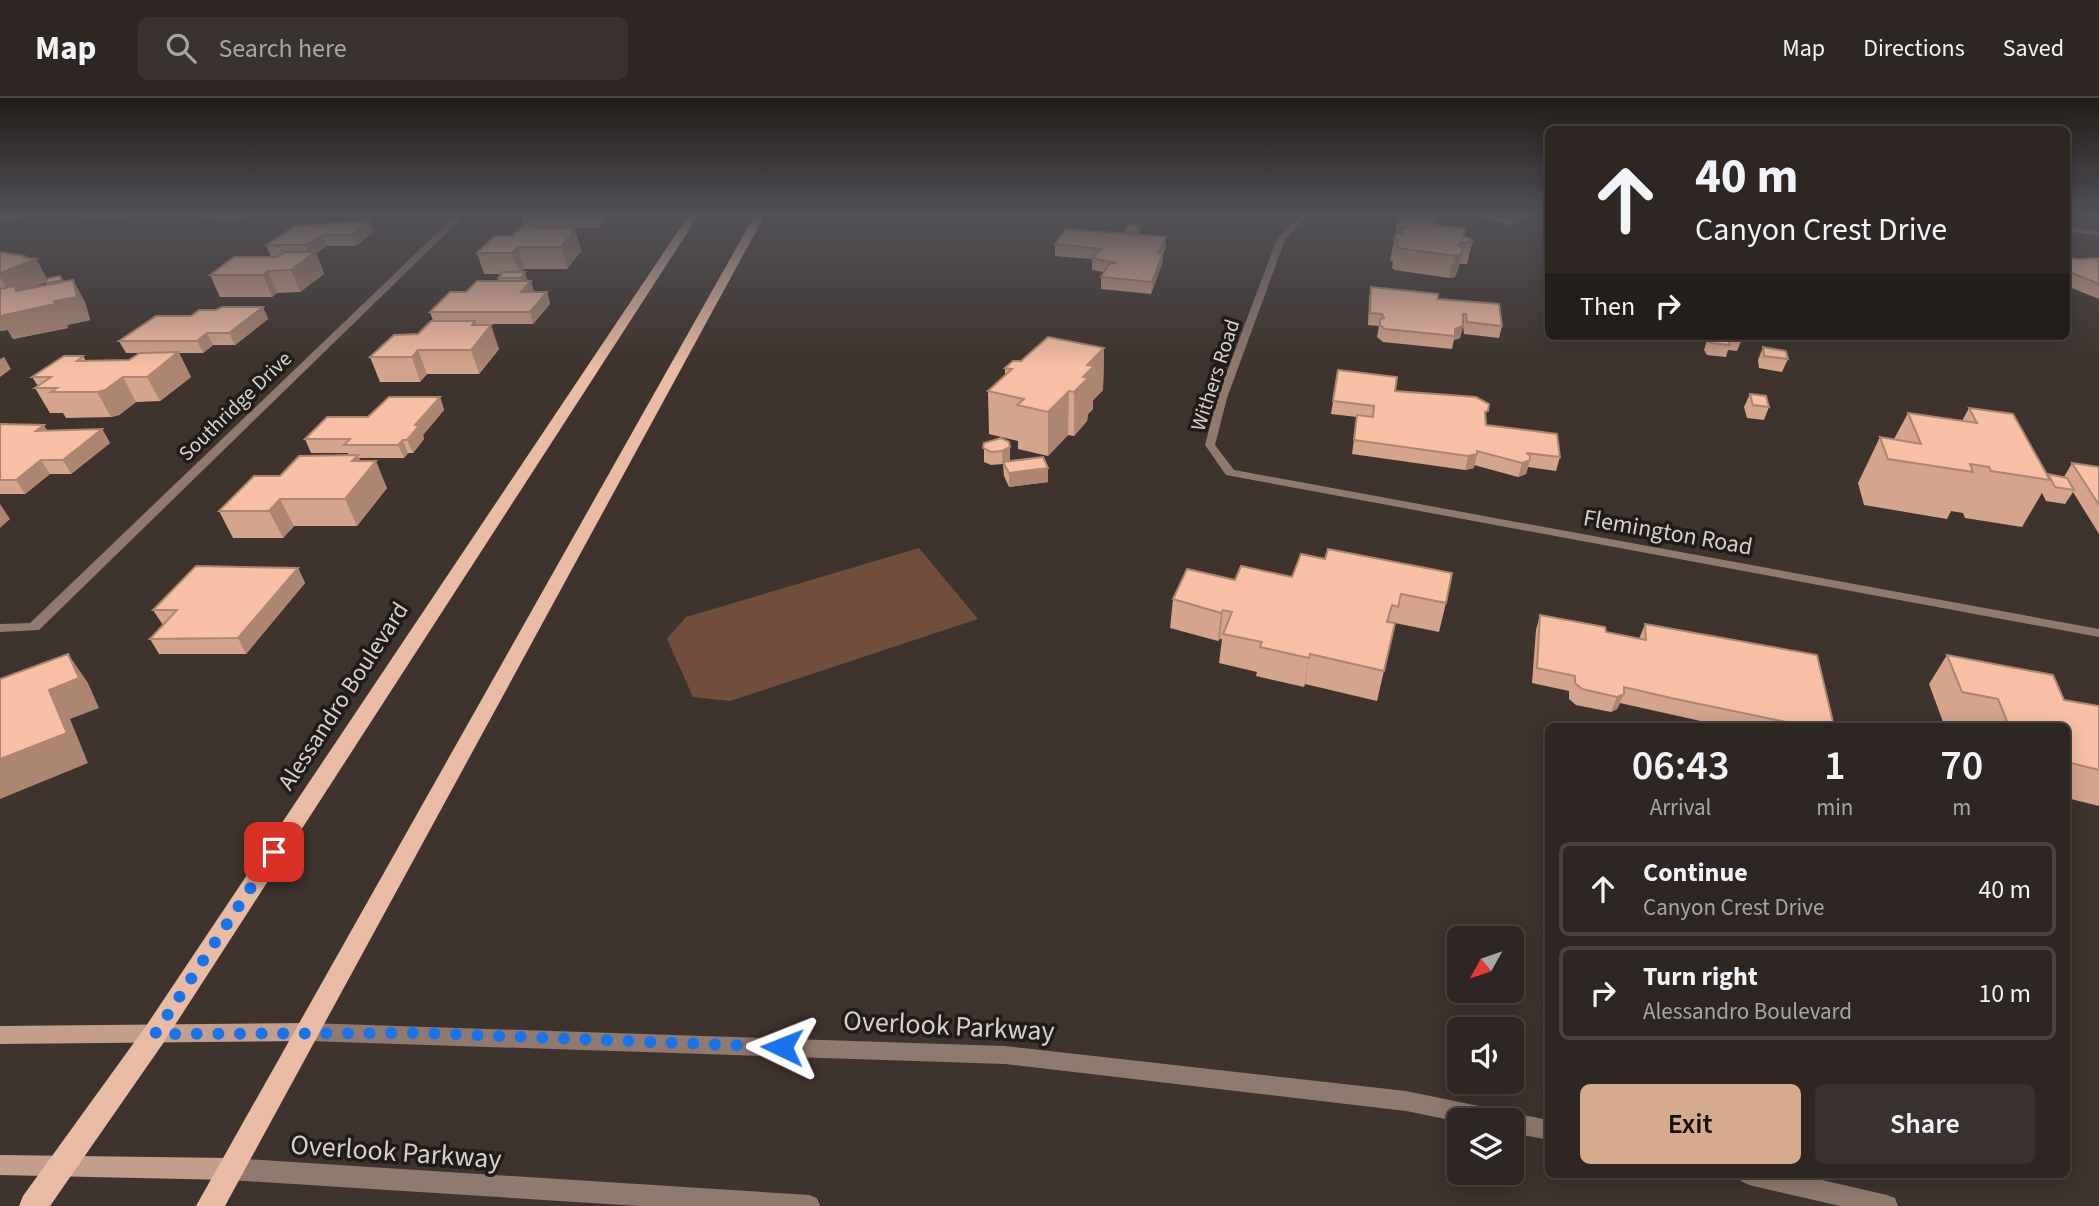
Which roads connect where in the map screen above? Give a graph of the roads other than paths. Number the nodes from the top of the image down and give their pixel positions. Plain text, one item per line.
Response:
1 (410, 265) edge
2 (661, 265) edge
3 (732, 265) edge
4 (1271, 265) edge
5 (1230, 473) joint
6 (0, 628) edge
7 (2099, 633) edge
8 (308, 1032) junction
9 (155, 1034) junction
10 (0, 1035) edge
11 (1447, 1109) edge
12 (1524, 1125) edge
13 (1545, 1129) edge
14 (0, 1165) edge
15 (59, 1166) junction
16 (230, 1169) junction
17 (1766, 1178) edge
18 (33, 1206) edge
19 (210, 1206) edge
20 (809, 1206) edge
21 (1887, 1206) edge

1 - 6 street, Southridge Drive
2 - 9 main road, Alessandro Boulevard
3 - 8 main road
4 - 5 street, Withers Road
5 - 7 street, Flemington Road
8 - 9 main road
8 - 11 street, Overlook Parkway
8 - 16 main road
9 - 10 main road
9 - 15 main road, Alessandro Boulevard
12 - 13 street
14 - 15 main road
15 - 16 main road
15 - 18 main road, Alessandro Boulevard
16 - 19 main road
16 - 20 street, Overlook Parkway
17 - 21 street

